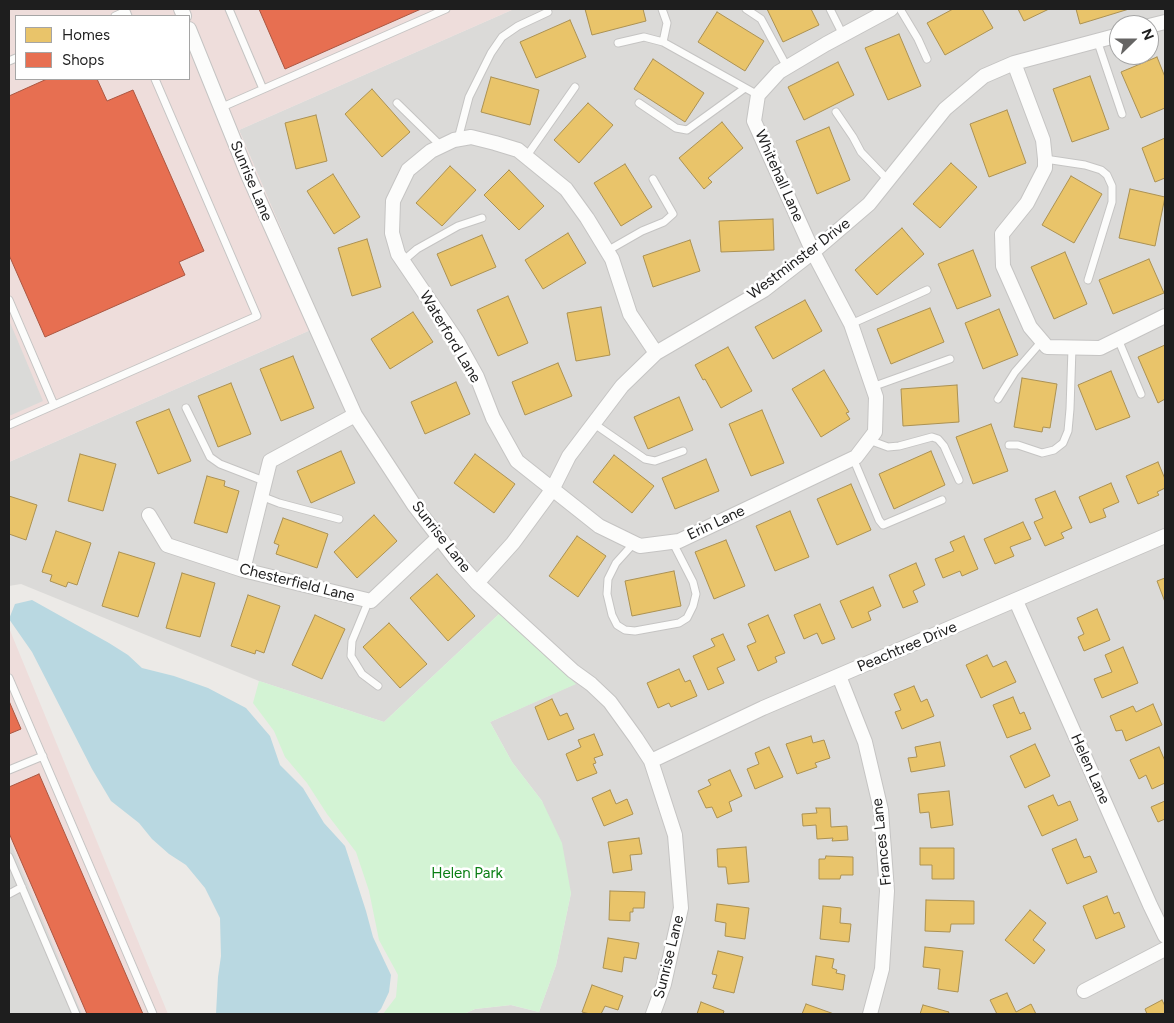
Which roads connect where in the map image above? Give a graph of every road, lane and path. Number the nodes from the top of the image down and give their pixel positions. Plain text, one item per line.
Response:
1 (229, 9) edge
2 (446, 9) edge
3 (662, 9) edge
4 (746, 9) edge
5 (830, 9) edge
6 (892, 9) edge
7 (900, 9) edge
8 (1163, 9) edge
9 (548, 12) dead end
10 (1165, 14) edge
11 (190, 32) edge
12 (843, 35) junction
13 (1109, 37) edge
14 (1097, 40) junction
15 (663, 42) junction
16 (618, 43) dead end
17 (927, 59) dead end
18 (1014, 63) junction
19 (787, 67) junction
20 (155, 80) edge
21 (575, 87) dead end
22 (745, 88) junction
23 (263, 89) junction
24 (758, 95) junction
25 (397, 103) dead end
26 (638, 103) dead end
27 (220, 108) junction
28 (836, 112) dead end
29 (1122, 114) dead end
30 (458, 139) junction
31 (441, 146) junction
32 (526, 157) junction
33 (1045, 159) junction
34 (653, 178) dead end
35 (888, 180) junction
36 (482, 218) dead end
37 (607, 251) junction
38 (813, 252) junction
39 (402, 261) junction
40 (1088, 280) dead end
41 (926, 290) dead end
42 (9, 300) edge
43 (1165, 316) edge
44 (851, 324) junction
45 (1118, 339) junction
46 (1044, 344) junction
47 (1072, 348) junction
48 (656, 352) junction
49 (950, 359) dead end
50 (872, 387) junction
51 (1141, 394) dead end
52 (998, 399) dead end
53 (54, 405) junction
54 (186, 408) dead end
55 (355, 415) junction
56 (593, 424) junction
57 (9, 425) edge
58 (872, 436) junction
59 (1009, 445) dead end
60 (683, 452) dead end
61 (853, 458) junction
62 (958, 480) dead end
63 (264, 481) junction
64 (552, 490) junction
65 (261, 496) junction
66 (942, 500) dead end
67 (149, 515) dead end
68 (339, 519) dead end
69 (1165, 536) edge
70 (439, 537) junction
71 (672, 542) junction
72 (634, 543) junction
73 (243, 570) junction
74 (477, 583) junction
75 (369, 600) junction
76 (1016, 601) junction
77 (839, 676) junction
78 (9, 678) edge
79 (378, 686) dead end
80 (43, 756) junction
81 (651, 761) junction
82 (9, 770) edge
83 (9, 857) edge
84 (22, 887) junction
85 (9, 894) edge
86 (1165, 936) edge
87 (1165, 949) edge
88 (1084, 991) dead end
89 (76, 1014) edge
90 (153, 1014) edge
91 (653, 1014) edge
92 (870, 1014) edge

1 - 23 lane
2 - 23 lane
3 - 15 lane
4 - 19 lane
5 - 12 lane
6 - 12 street
7 - 17 lane
8 - 10 street
9 - 30 lane
11 - 27 street, Sunrise Lane
12 - 19 street
13 - 14 street, Westminster Drive
14 - 18 street, Westminster Drive
14 - 29 lane
15 - 16 lane
15 - 22 lane
18 - 33 street
18 - 35 street, Westminster Drive
19 - 24 street
20 - 53 lane
21 - 32 lane
22 - 24 lane
22 - 26 lane
23 - 27 lane
24 - 38 street, Whitehall Lane
25 - 31 lane
27 - 55 street, Sunrise Lane
28 - 35 lane
30 - 31 street
30 - 32 street
31 - 39 street, Waterford Lane
32 - 37 street
33 - 40 lane
33 - 46 street
34 - 37 lane
35 - 38 street, Westminster Drive
36 - 39 lane
37 - 48 street
38 - 44 street, Whitehall Lane
38 - 48 street, Westminster Drive
39 - 64 street, Waterford Lane
41 - 44 lane
42 - 53 lane
43 - 45 street
44 - 50 street, Whitehall Lane
45 - 47 street
45 - 51 lane
46 - 47 street
46 - 52 lane
47 - 59 lane
48 - 56 street, Westminster Drive
49 - 50 lane
50 - 58 street, Whitehall Lane
53 - 57 lane
54 - 63 lane
55 - 63 street
55 - 70 street, Sunrise Lane
56 - 60 lane
56 - 64 street, Westminster Drive
58 - 61 street, Erin Lane
58 - 62 lane
61 - 66 lane
61 - 71 street, Erin Lane
63 - 65 street
64 - 72 street, Erin Lane
64 - 74 street, Westminster Drive
65 - 68 lane
65 - 73 street
67 - 73 street, Chesterfield Lane
69 - 76 street, Peachtree Drive
70 - 74 street, Sunrise Lane
70 - 75 street, Chesterfield Lane
71 - 72 street, Erin Lane
71 - 72 lane
73 - 75 street, Chesterfield Lane
74 - 81 street, Sunrise Lane
75 - 79 lane
76 - 77 street, Peachtree Drive
76 - 86 street, Helen Lane
77 - 81 street, Peachtree Drive
77 - 92 street, Frances Lane
78 - 80 lane
80 - 82 lane
80 - 90 lane
81 - 91 street, Sunrise Lane
83 - 84 lane
84 - 85 lane
84 - 89 lane
87 - 88 street

